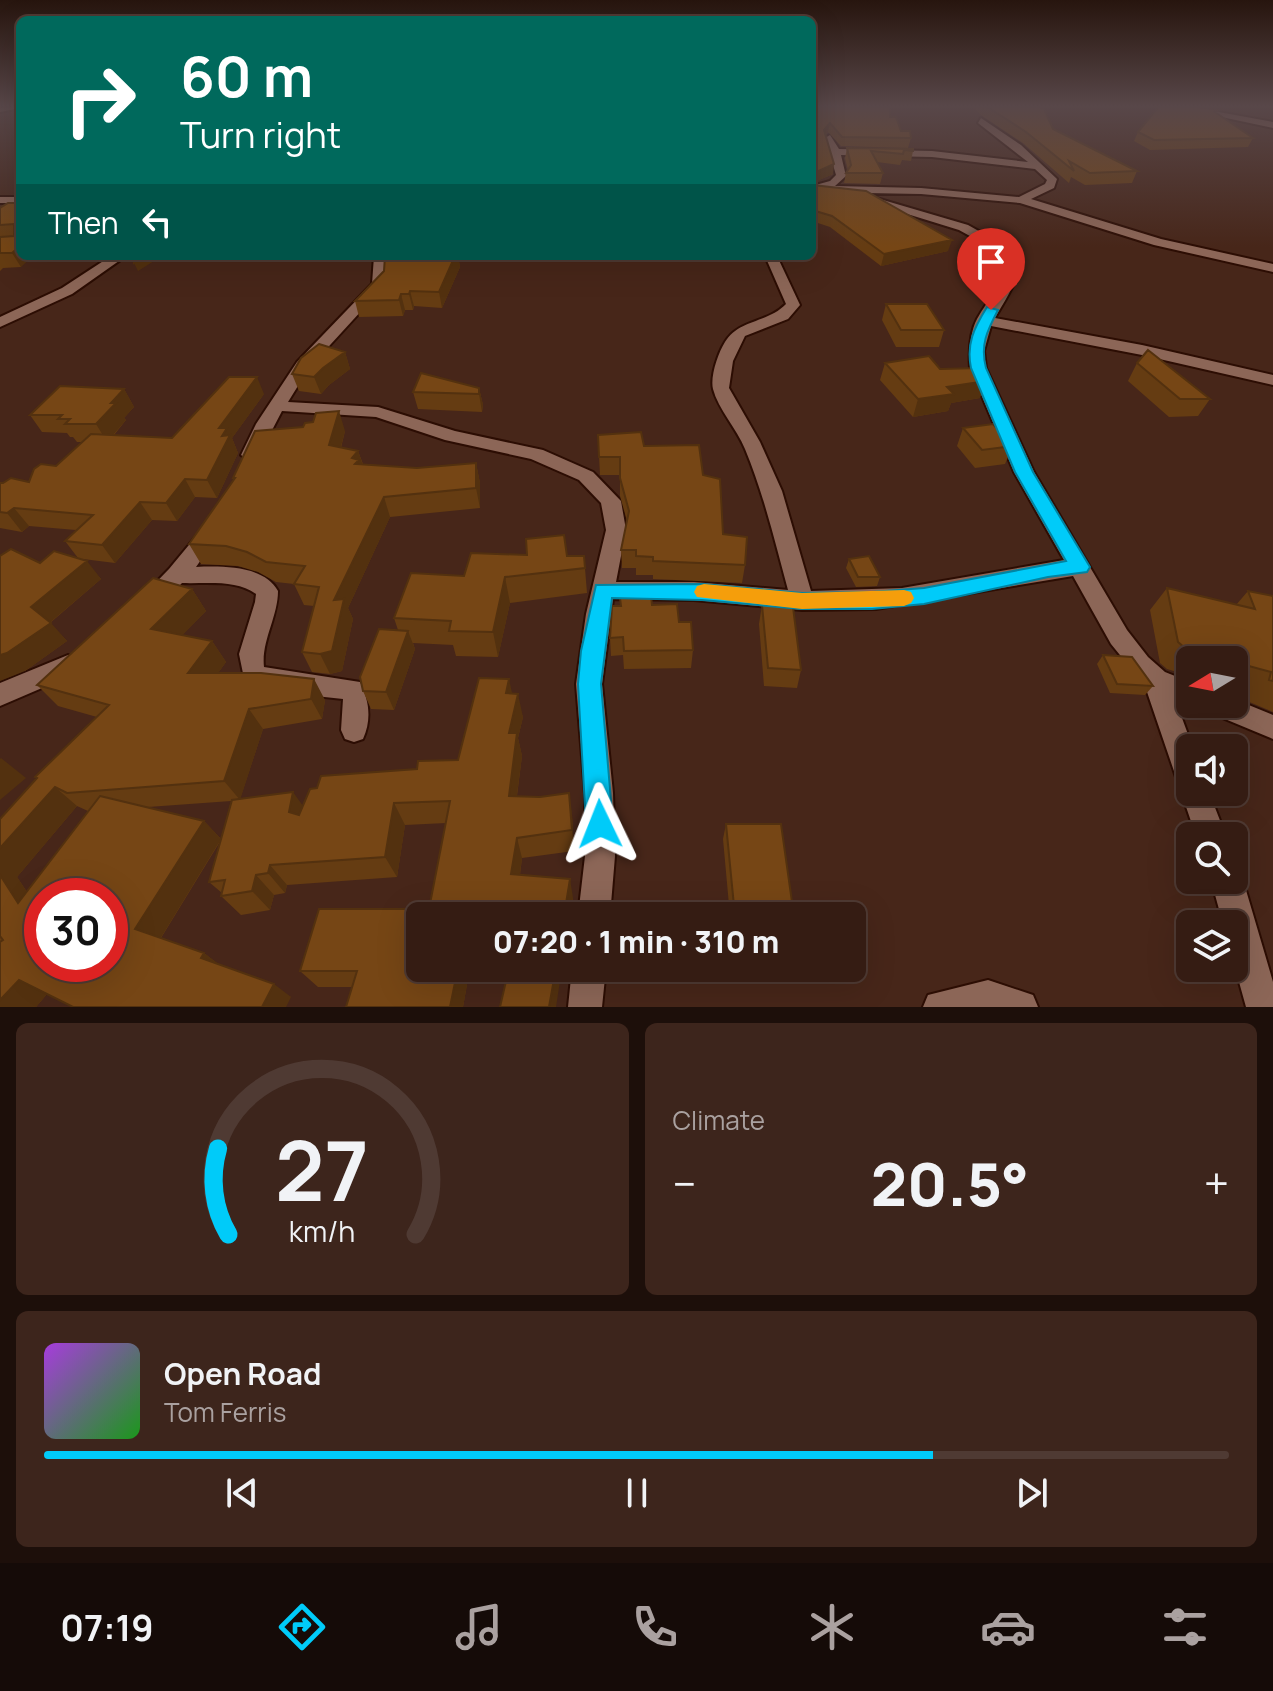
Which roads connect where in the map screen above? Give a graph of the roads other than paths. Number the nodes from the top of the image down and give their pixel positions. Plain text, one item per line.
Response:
1 (837, 152) edge
2 (884, 153) edge
3 (1024, 153) edge
4 (1037, 166) junction
5 (822, 189) edge
6 (1021, 200) junction
7 (114, 260) edge
8 (380, 260) edge
9 (773, 260) edge
10 (1273, 268) edge
11 (984, 320) junction
12 (0, 323) edge
13 (1273, 380) edge
14 (276, 406) junction
15 (244, 469) edge
16 (222, 515) edge
17 (1080, 567) junction
18 (177, 575) junction
19 (603, 590) junction
20 (802, 601) junction
21 (131, 617) edge
22 (80, 659) edge
23 (1156, 680) junction
24 (1176, 688) edge
25 (0, 695) edge
26 (1248, 717) edge
27 (1273, 727) edge
28 (354, 730) dead end
29 (1176, 737) edge
30 (1231, 894) edge
31 (595, 902) edge
32 (588, 982) edge
33 (585, 1007) edge
34 (940, 1007) edge
35 (1021, 1007) edge
36 (1263, 1007) edge

1 - 5 street
2 - 4 street
3 - 4 street
4 - 6 street
5 - 6 street
5 - 11 street
6 - 10 street
7 - 12 street
8 - 14 street
9 - 20 street
11 - 13 street
11 - 17 street
14 - 15 street
14 - 19 street
16 - 18 street
17 - 20 street
17 - 23 street
18 - 21 street
18 - 28 street
19 - 20 street
19 - 31 street
22 - 25 street
23 - 24 street
23 - 29 street
26 - 27 street
30 - 36 street
32 - 33 street
34 - 35 street

